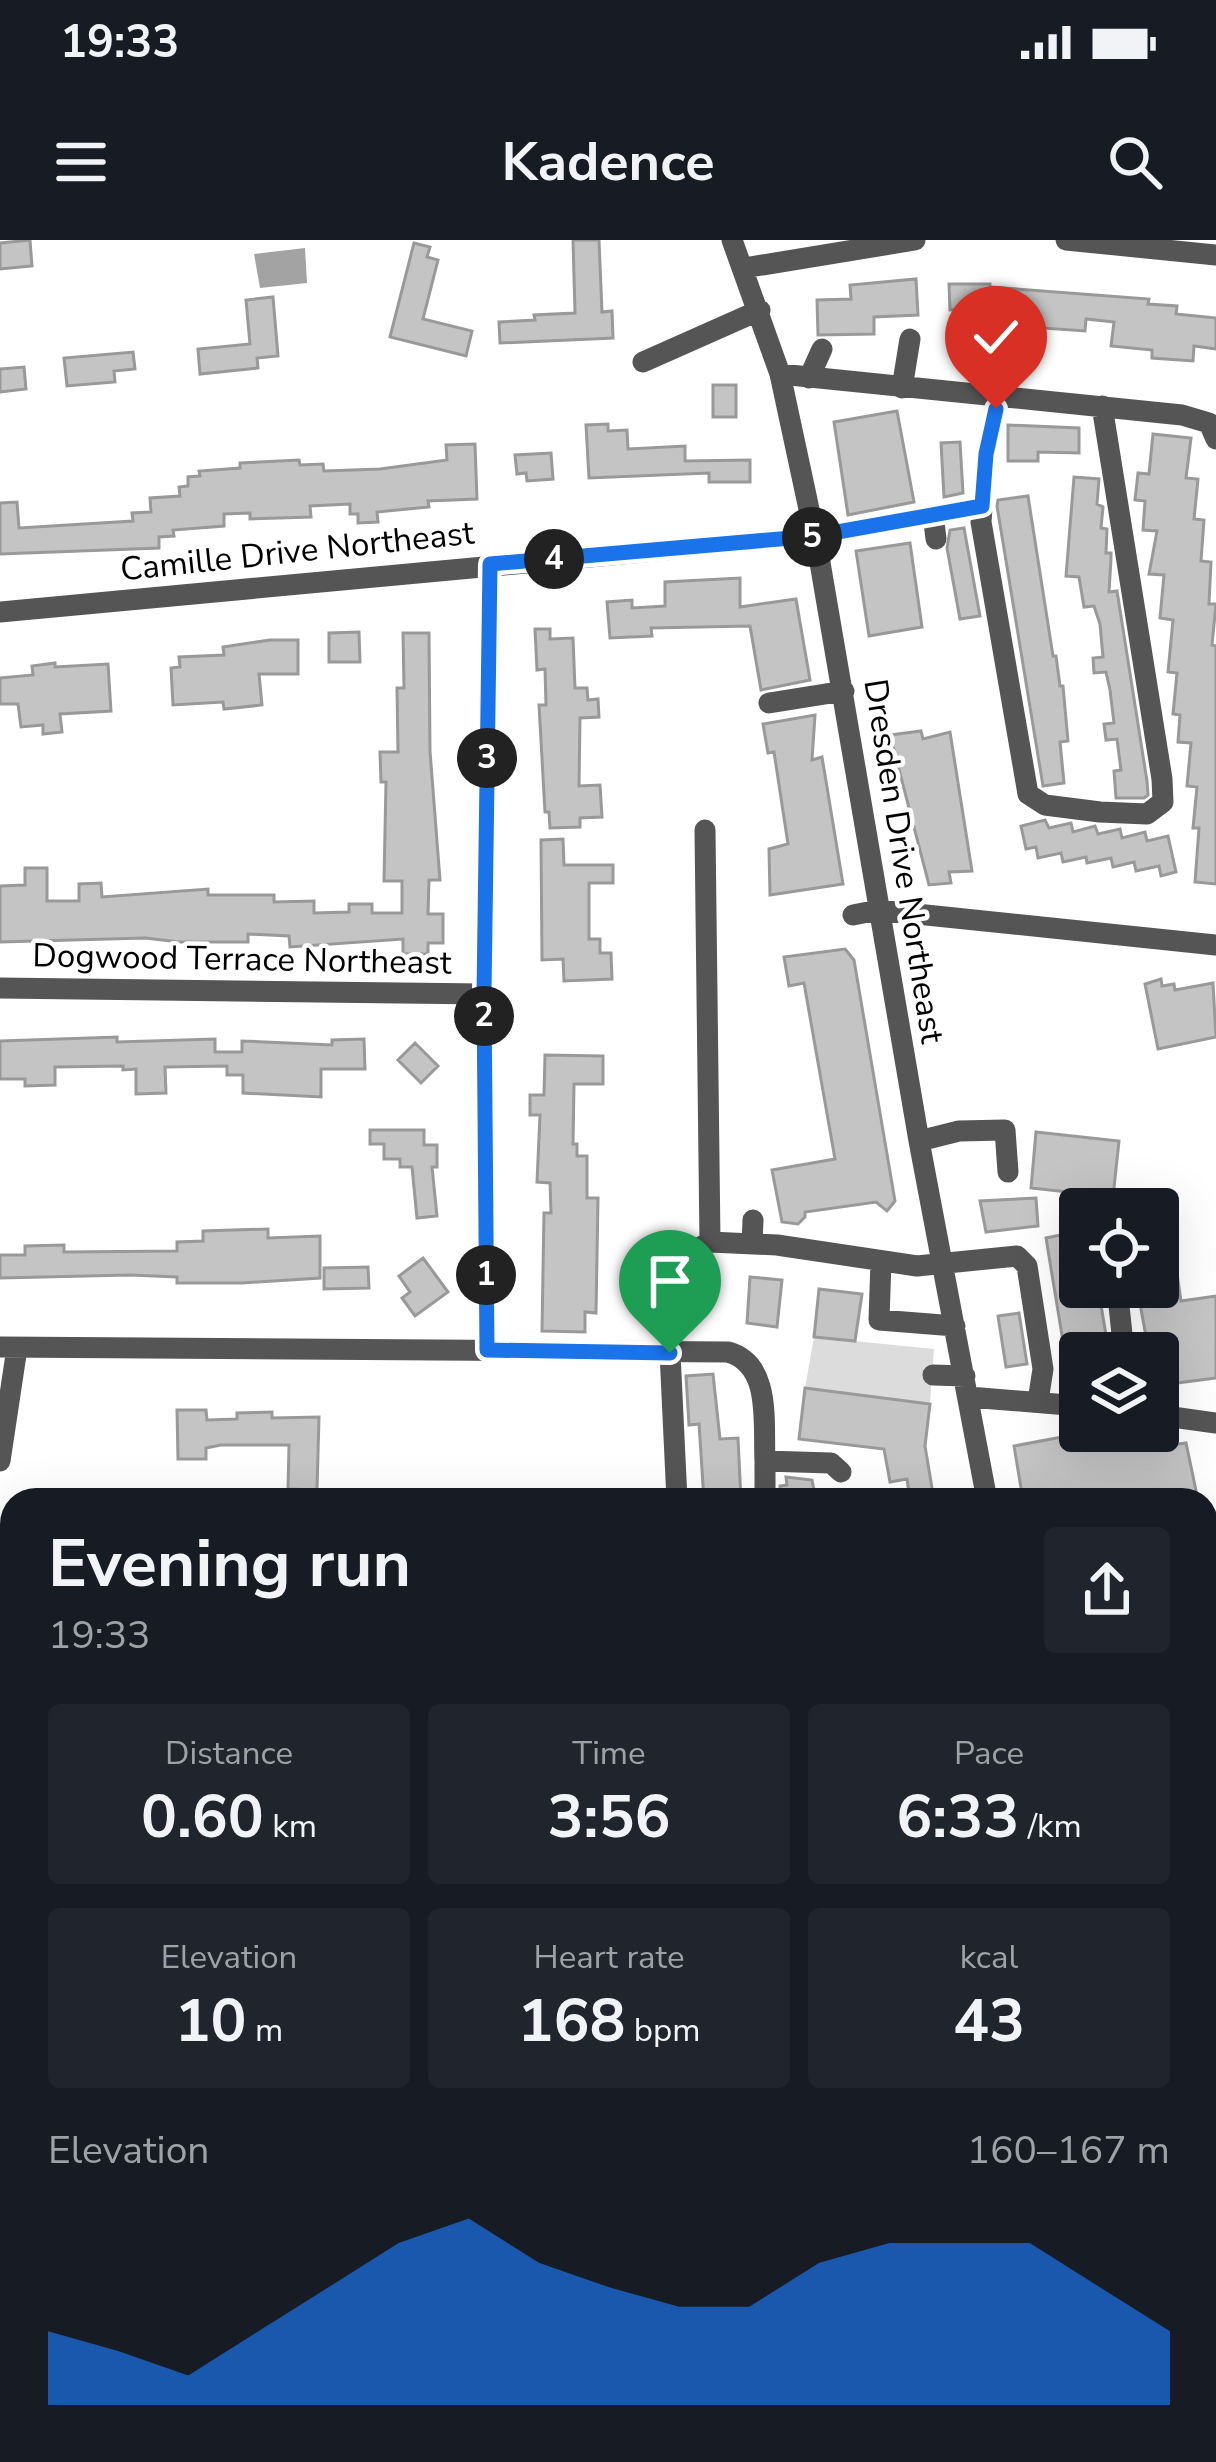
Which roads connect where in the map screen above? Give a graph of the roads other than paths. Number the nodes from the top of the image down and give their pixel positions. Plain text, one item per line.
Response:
1 (732, 240) edge
2 (915, 240) edge
3 (1066, 240) edge
4 (1216, 255) edge
5 (744, 268) junction
6 (760, 310) junction
7 (822, 350) dead end
8 (913, 353) dead end
9 (643, 362) dead end
10 (780, 374) junction
11 (808, 378) junction
12 (902, 388) junction
13 (998, 398) junction
14 (1102, 406) junction
15 (1216, 439) edge
16 (982, 506) junction
17 (936, 508) junction
18 (815, 536) junction
19 (936, 539) dead end
20 (490, 564) junction
21 (0, 612) edge
22 (850, 682) junction
23 (769, 703) dead end
24 (705, 830) dead end
25 (878, 910) junction
26 (853, 915) dead end
27 (1216, 945) edge
28 (0, 988) edge
29 (484, 994) junction
30 (919, 1141) junction
31 (1008, 1172) dead end
32 (753, 1220) dead end
33 (710, 1242) junction
34 (752, 1244) junction
35 (881, 1261) junction
36 (943, 1265) junction
37 (955, 1326) junction
38 (8, 1348) edge
39 (487, 1350) junction
40 (670, 1353) junction
41 (933, 1375) dead end
42 (967, 1386) junction
43 (1038, 1402) junction
44 (1059, 1404) edge
45 (1179, 1418) edge
46 (1216, 1424) edge
47 (0, 1461) edge
48 (765, 1461) junction
49 (841, 1472) dead end
50 (676, 1488) edge
51 (765, 1488) edge
52 (985, 1488) edge

1 - 5 street, Dresden Drive Northeast
2 - 5 street
3 - 4 street
5 - 6 street, Dresden Drive Northeast
6 - 9 street
6 - 10 street, Dresden Drive Northeast
7 - 11 street
8 - 12 street
10 - 11 street
10 - 18 street, Dresden Drive Northeast
11 - 12 street
12 - 13 street
13 - 14 street
13 - 16 street
14 - 15 street
14 - 16 street
16 - 17 street, Camille Drive Northeast
17 - 18 street, Camille Drive Northeast
17 - 19 street
18 - 20 street, Camille Drive Northeast
18 - 22 street, Dresden Drive Northeast
20 - 21 street, Camille Drive Northeast
20 - 29 street
22 - 23 street
22 - 25 street, Dresden Drive Northeast
24 - 33 street
25 - 26 street
25 - 27 street
25 - 30 street, Dresden Drive Northeast
28 - 29 street, Dogwood Terrace Northeast
29 - 39 street
30 - 31 street
30 - 36 street, Dresden Drive Northeast
32 - 34 street
33 - 34 street
33 - 40 street
34 - 35 street
35 - 36 street
35 - 37 street
36 - 37 street, Dresden Drive Northeast
36 - 43 street
37 - 42 street, Dresden Drive Northeast
38 - 39 street
38 - 47 street
39 - 40 street
40 - 48 street
40 - 50 street
41 - 42 street
42 - 43 street
42 - 52 street, Dresden Drive Northeast
43 - 44 street
45 - 46 street
48 - 49 street
48 - 51 street

